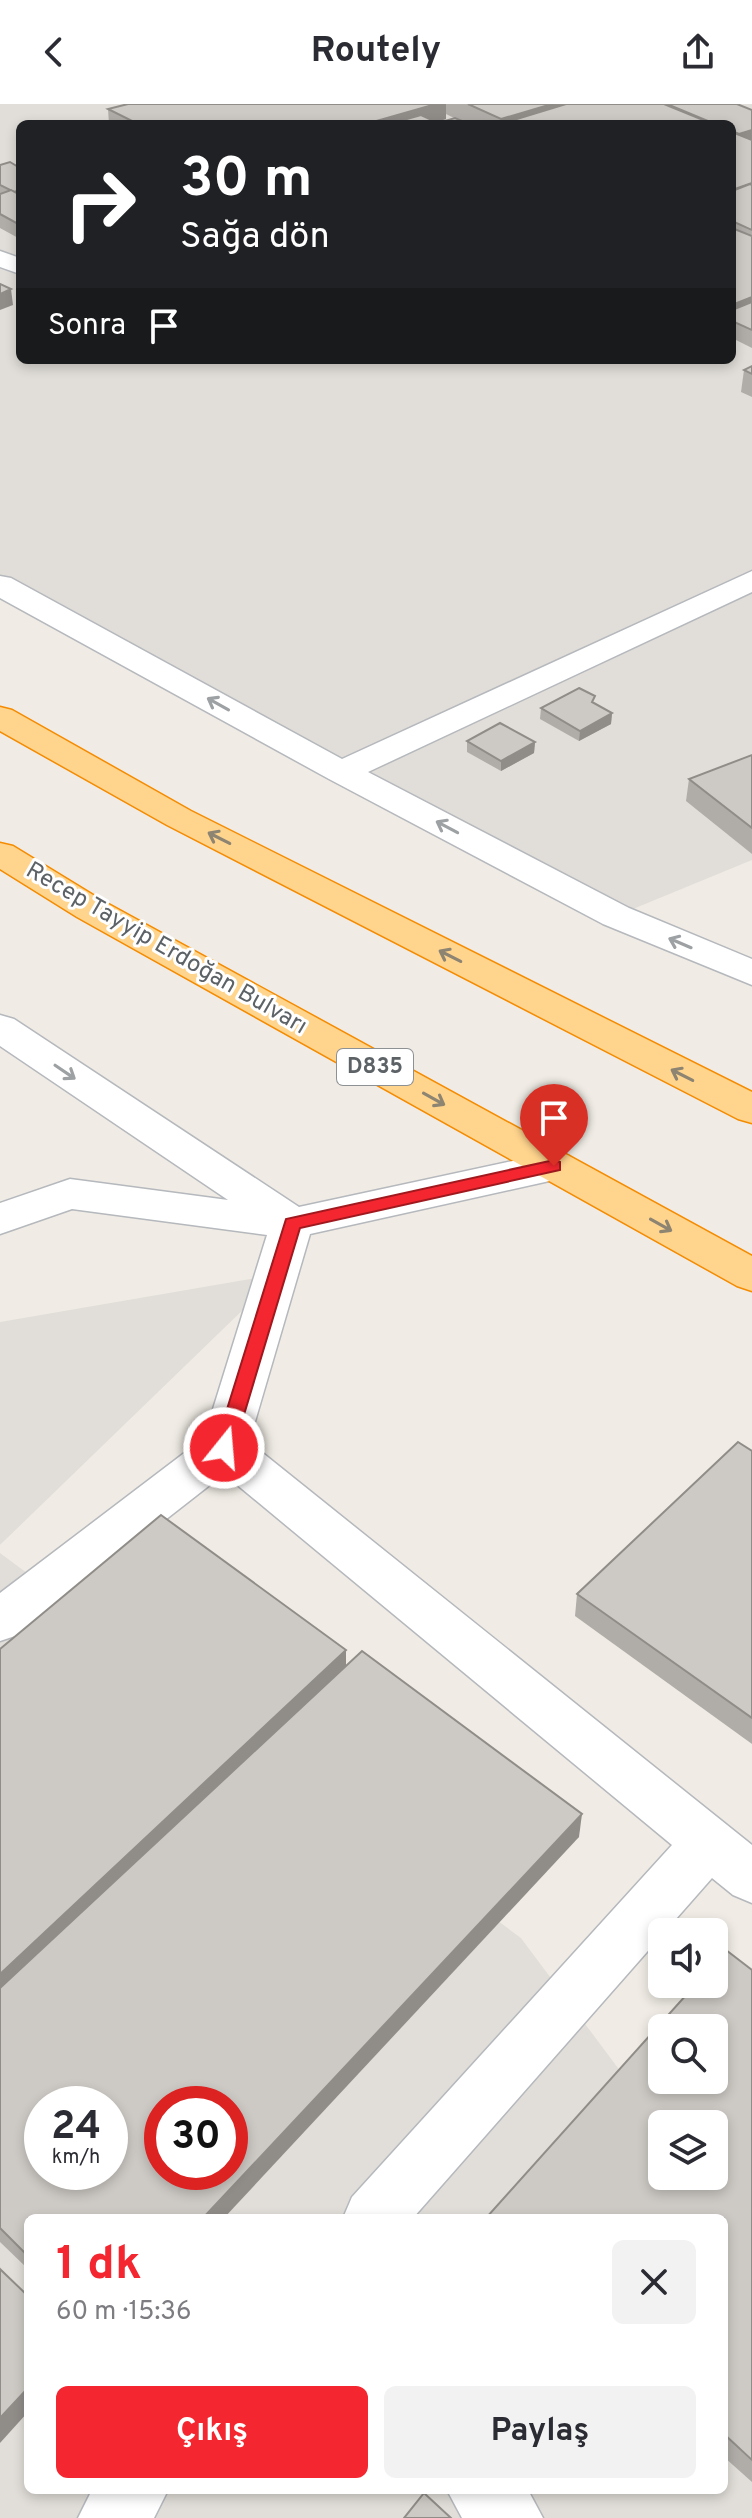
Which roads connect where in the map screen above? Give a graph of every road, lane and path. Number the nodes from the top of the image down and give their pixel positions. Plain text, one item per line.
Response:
1 (752, 580) edge
2 (0, 585) edge
3 (0, 717) edge
4 (341, 772) junction
5 (0, 854) edge
6 (752, 973) edge
7 (0, 1028) edge
8 (752, 1109) edge
9 (554, 1166) junction
10 (0, 1219) edge
11 (292, 1223) junction
12 (752, 1275) edge
13 (224, 1448) junction
14 (0, 1621) edge
15 (707, 1845) junction
16 (752, 1878) edge
17 (377, 2214) edge
18 (132, 2494) edge
19 (484, 2494) edge
20 (111, 2518) edge
21 (510, 2518) edge

1 - 4 street
4 -> 2 street
8 -> 3 highway
6 -> 4 street
5 -> 9 highway, Recep Tayyip Erdoğan Bulvarı / D835
7 -> 11 street
9 - 11 street
9 -> 12 highway, Recep Tayyip Erdoğan Bulvarı / D835
10 - 11 street
11 - 13 street
13 - 14 street
13 - 15 street
15 - 16 street
15 - 17 street
18 - 20 street
19 - 21 street

